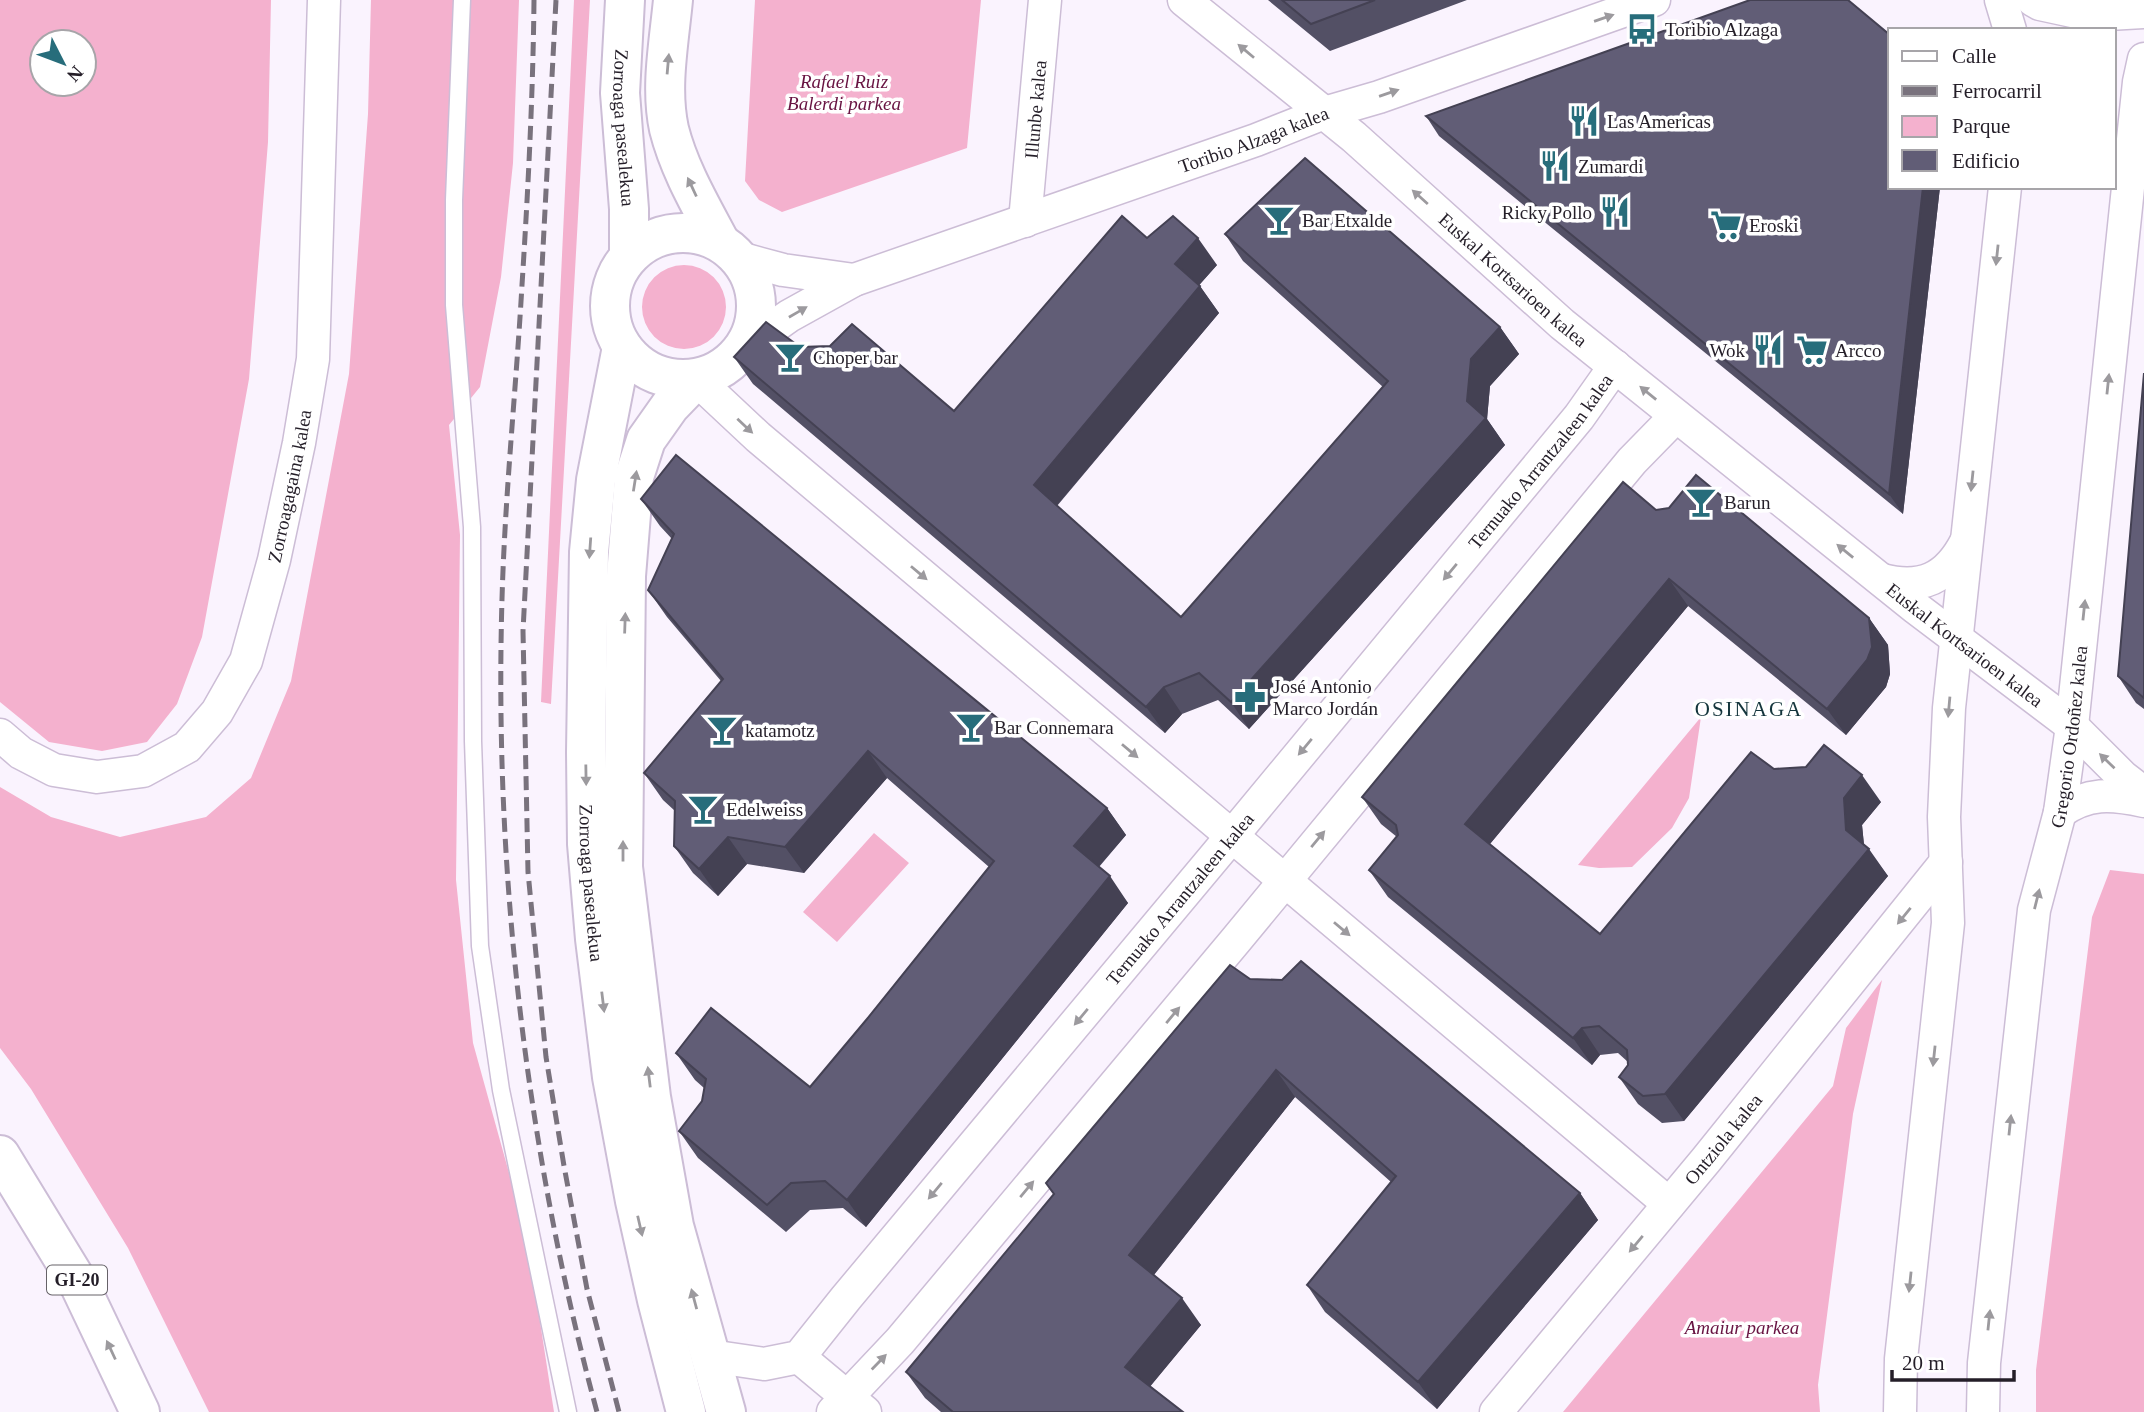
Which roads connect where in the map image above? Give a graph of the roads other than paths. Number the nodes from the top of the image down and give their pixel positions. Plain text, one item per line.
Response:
1 (324, 0) edge
2 (462, 0) edge
3 (625, 0) edge
4 (673, 0) edge
5 (1045, 0) edge
6 (1184, 0) edge
7 (1654, 0) edge
8 (2001, 0) edge
9 (2033, 0) edge
10 (2144, 12) edge
11 (2009, 28) edge
12 (2144, 59) edge
13 (1324, 114) junction
14 (2005, 189) edge
15 (1025, 221) junction
16 (730, 250) junction
17 (629, 256) junction
18 (854, 280) junction
19 (622, 347) junction
20 (744, 348) junction
21 (1615, 366) junction
22 (696, 379) junction
23 (1676, 416) junction
24 (1966, 542) junction
25 (1882, 580) junction
26 (1962, 653) junction
27 (2072, 726) junction
28 (0, 735) edge
29 (2144, 793) edge
30 (2144, 801) edge
31 (2060, 813) junction
32 (1232, 836) junction
33 (1946, 862) junction
34 (1284, 880) junction
35 (0, 1155) edge
36 (1669, 1205) junction
37 (709, 1356) junction
38 (799, 1357) junction
39 (848, 1407) edge
40 (140, 1412) edge
41 (568, 1412) edge
42 (686, 1412) edge
43 (726, 1412) edge
44 (1496, 1412) edge
45 (1900, 1412) edge
46 (1983, 1412) edge

1 - 28 street, Zorroagagaina kalea
2 - 41 lane
3 - 17 main road, Zorroaga pasealekua
16 -> 4 main road
5 - 15 street, Illunbe kalea
13 -> 6 street, Euskal Kortsarioen kalea
13 -> 7 street, Toribio Alzaga kalea
8 - 11 street
9 - 10 street
27 -> 12 street, Gregorio Ordoñez kalea
13 - 15 street, Toribio Alzaga kalea
21 -> 13 street, Euskal Kortsarioen kalea
14 -> 24 street
15 - 18 street, Toribio Alzaga kalea
16 - 17 main road
16 - 18 street, Toribio Alzaga kalea
16 - 20 main road
17 - 19 main road
20 -> 18 street, Toribio Alzaga kalea
19 - 22 main road
19 -> 42 main road, Zorroaga pasealekua
20 - 22 main road
23 -> 21 street, Euskal Kortsarioen kalea
21 -> 32 street, Ternuako Arrantzaleen kalea
22 -> 32 street
37 -> 22 main road, Zorroaga pasealekua
25 -> 23 street, Euskal Kortsarioen kalea
34 -> 23 street
24 - 25 street, Euskal Kortsarioen kalea
24 - 26 street
25 - 26 street, Euskal Kortsarioen kalea
26 - 27 street, Euskal Kortsarioen kalea
26 -> 33 street
29 -> 27 street, Euskal Kortsarioen kalea
27 - 31 street, Gregorio Ordoñez kalea
30 - 31 street
46 -> 31 street, Gregorio Ordoñez kalea
32 - 34 street
32 -> 38 street, Ternuako Arrantzaleen kalea
33 -> 36 street, Ontziola kalea
33 -> 45 street
34 -> 36 street
39 -> 34 street
40 -> 35 main road, GI-20
36 -> 44 street, Ontziola kalea
37 - 38 street
37 - 43 main road, Zorroaga pasealekua
38 - 39 street

